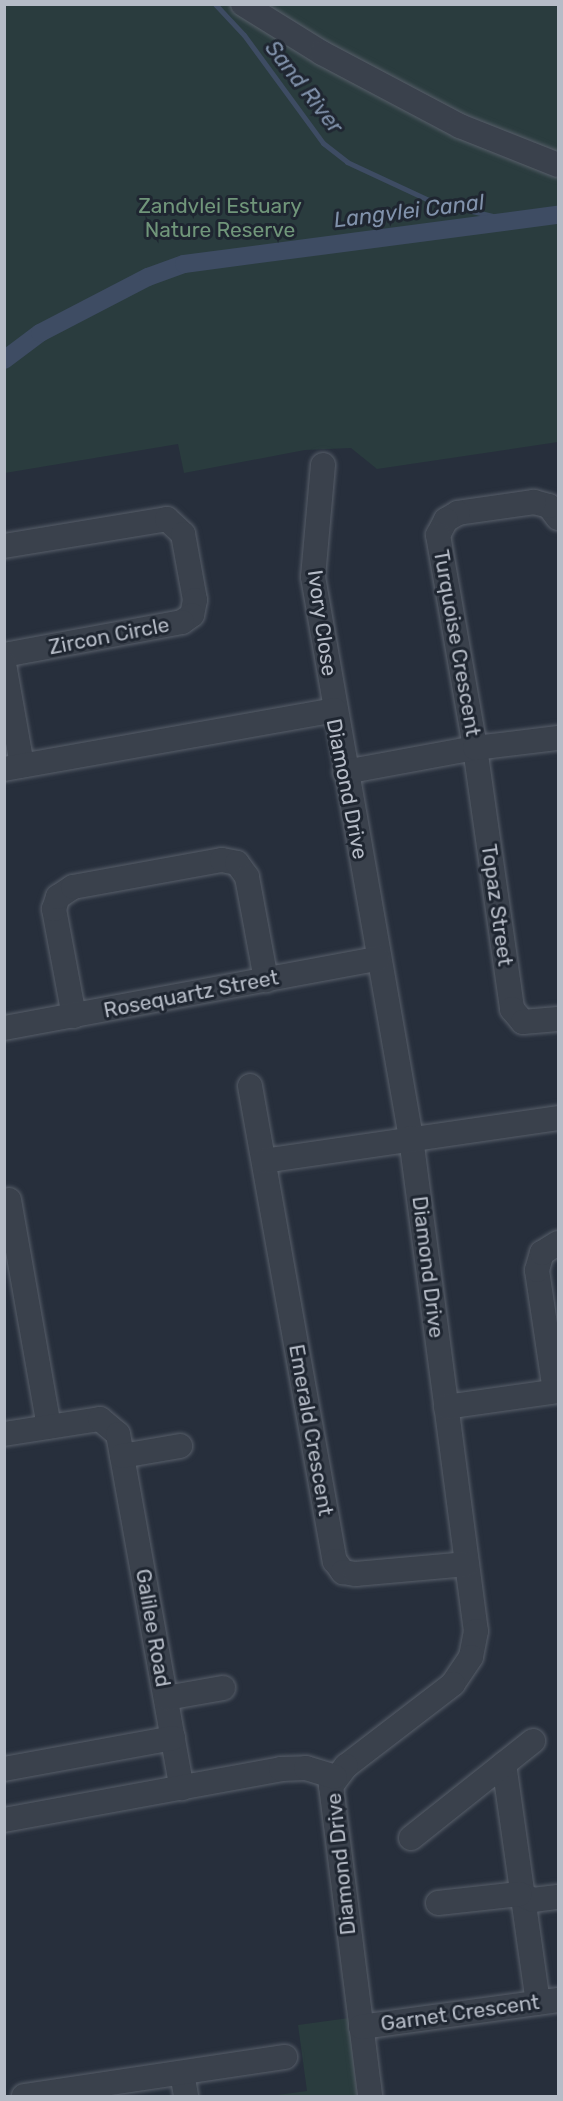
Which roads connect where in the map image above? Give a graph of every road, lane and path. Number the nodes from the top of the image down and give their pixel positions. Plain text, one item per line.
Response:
1 (243, 4) edge
2 (558, 165) edge
3 (323, 465) dead end
4 (558, 518) edge
5 (4, 546) edge
6 (4, 655) edge
7 (4, 664) edge
8 (335, 710) junction
9 (558, 738) edge
10 (476, 748) junction
11 (13, 767) edge
12 (345, 772) junction
13 (378, 959) junction
14 (266, 980) junction
15 (74, 1016) junction
16 (558, 1019) edge
17 (4, 1028) edge
18 (250, 1086) dead end
19 (558, 1118) edge
20 (411, 1138) junction
21 (264, 1161) junction
22 (9, 1200) dead end
23 (558, 1243) edge
24 (557, 1391) edge
25 (446, 1407) junction
26 (49, 1426) junction
27 (4, 1434) edge
28 (180, 1446) dead end
29 (122, 1456) junction
30 (467, 1564) junction
31 (224, 1688) dead end
32 (166, 1698) junction
33 (173, 1738) junction
34 (532, 1741) dead end
35 (504, 1764) junction
36 (4, 1769) edge
37 (335, 1777) junction
38 (182, 1788) junction
39 (4, 1821) edge
40 (411, 1838) dead end
41 (520, 1894) junction
42 (558, 1897) edge
43 (438, 1903) dead end
44 (548, 2001) edge
45 (361, 2027) junction
46 (285, 2057) dead end
47 (182, 2073) junction
48 (24, 2097) edge
49 (186, 2097) edge
50 (370, 2097) edge

1 - 2 street
3 - 8 street, Ivory Close
4 - 10 street, Turquoise Crescent
5 - 6 street, Zircon Circle
7 - 11 street
8 - 11 street, Diamond Drive
8 - 12 street, Diamond Drive
9 - 10 street
10 - 12 street
10 - 16 street, Topaz Street
12 - 13 street, Diamond Drive
13 - 14 street, Rosequartz Street
13 - 20 street, Diamond Drive
14 - 15 street, Rosequartz Street
14 - 15 street
15 - 17 street, Rosequartz Street
18 - 21 street, Emerald Crescent
19 - 20 street
20 - 21 street
20 - 25 street, Diamond Drive
21 - 30 street, Emerald Crescent
22 - 26 street
23 - 24 street
24 - 25 street
25 - 30 street, Diamond Drive
26 - 27 street, Galilee Road
26 - 29 street, Galilee Road
28 - 29 street
29 - 32 street, Galilee Road
30 - 37 street, Diamond Drive
31 - 32 street
32 - 33 street, Galilee Road
33 - 36 street
33 - 38 street, Galilee Road
34 - 35 street
35 - 40 street
35 - 41 street
37 - 38 street
37 - 45 street, Diamond Drive
38 - 39 street
41 - 42 street
41 - 43 street
41 - 44 street
44 - 45 street, Garnet Crescent
45 - 50 street, Diamond Drive
46 - 47 street
47 - 48 street
47 - 49 street

